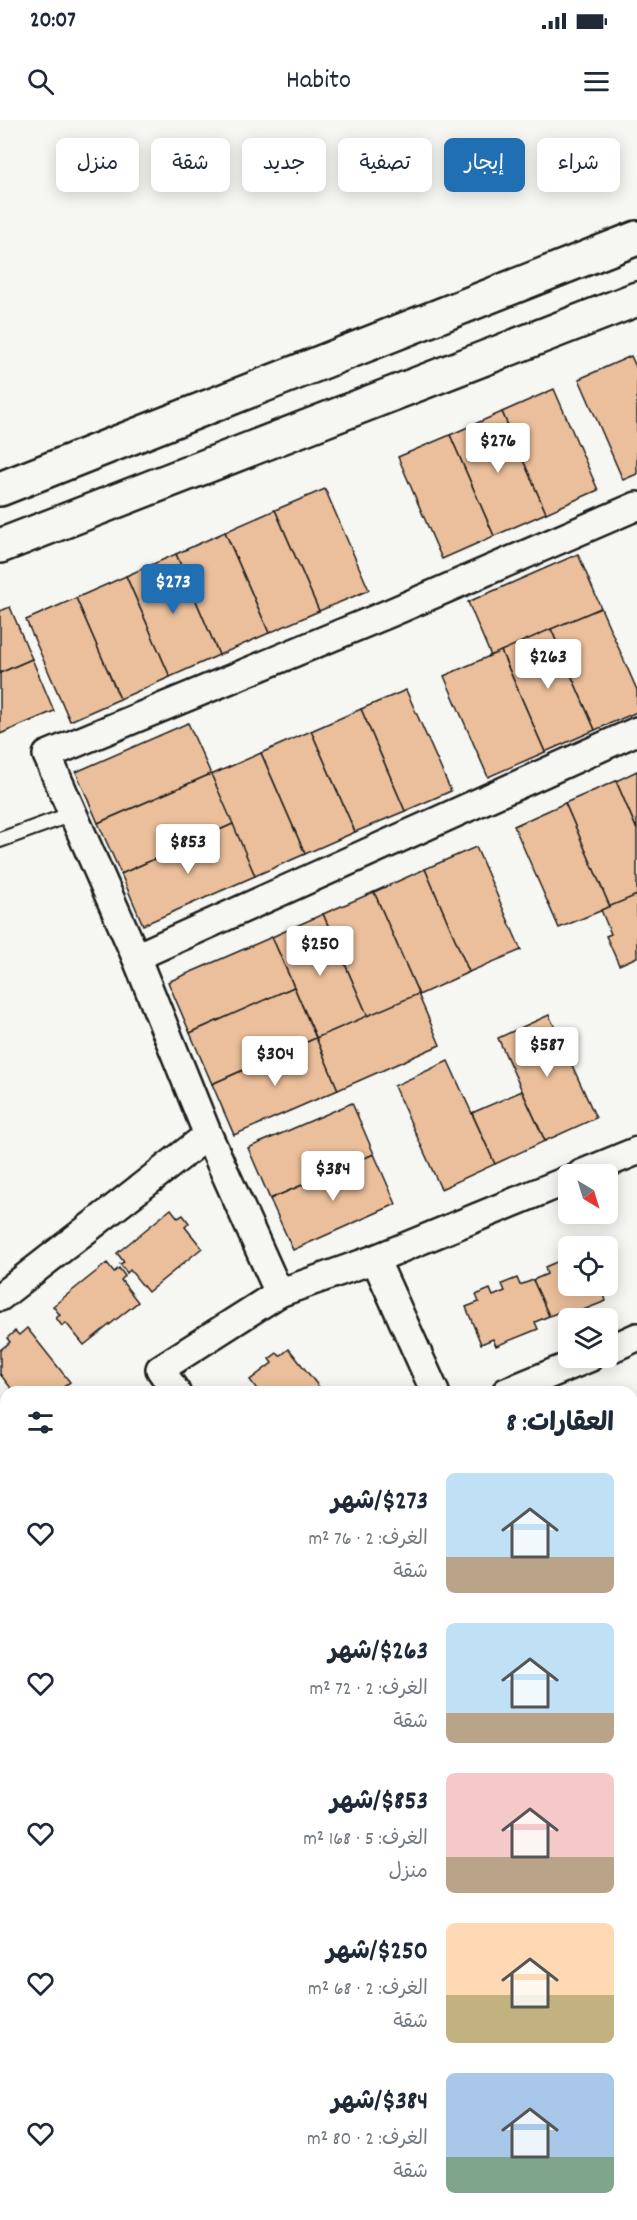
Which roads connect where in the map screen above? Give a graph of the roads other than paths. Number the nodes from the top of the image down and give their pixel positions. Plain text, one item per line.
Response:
1 (637, 238) edge
2 (637, 299) edge
3 (0, 489) edge
4 (637, 506) edge
5 (0, 546) edge
6 (637, 731) edge
7 (72, 814) junction
8 (0, 840) edge
9 (136, 957) junction
10 (208, 1135) junction
11 (637, 1151) edge
12 (605, 1164) edge
13 (558, 1183) edge
14 (375, 1259) junction
15 (279, 1293) junction
16 (0, 1297) edge
17 (637, 1337) edge
18 (618, 1346) edge
19 (565, 1368) edge
20 (172, 1386) edge
21 (432, 1386) edge
22 (521, 1386) edge

1 - 3 main road
2 - 5 main road
4 - 7 street
6 - 9 street
7 - 8 lane
7 - 9 street
9 - 10 street
10 - 15 street
10 - 16 street
11 - 12 street
13 - 14 street
14 - 15 street
14 - 21 street
15 - 20 street
17 - 18 street
19 - 22 street

